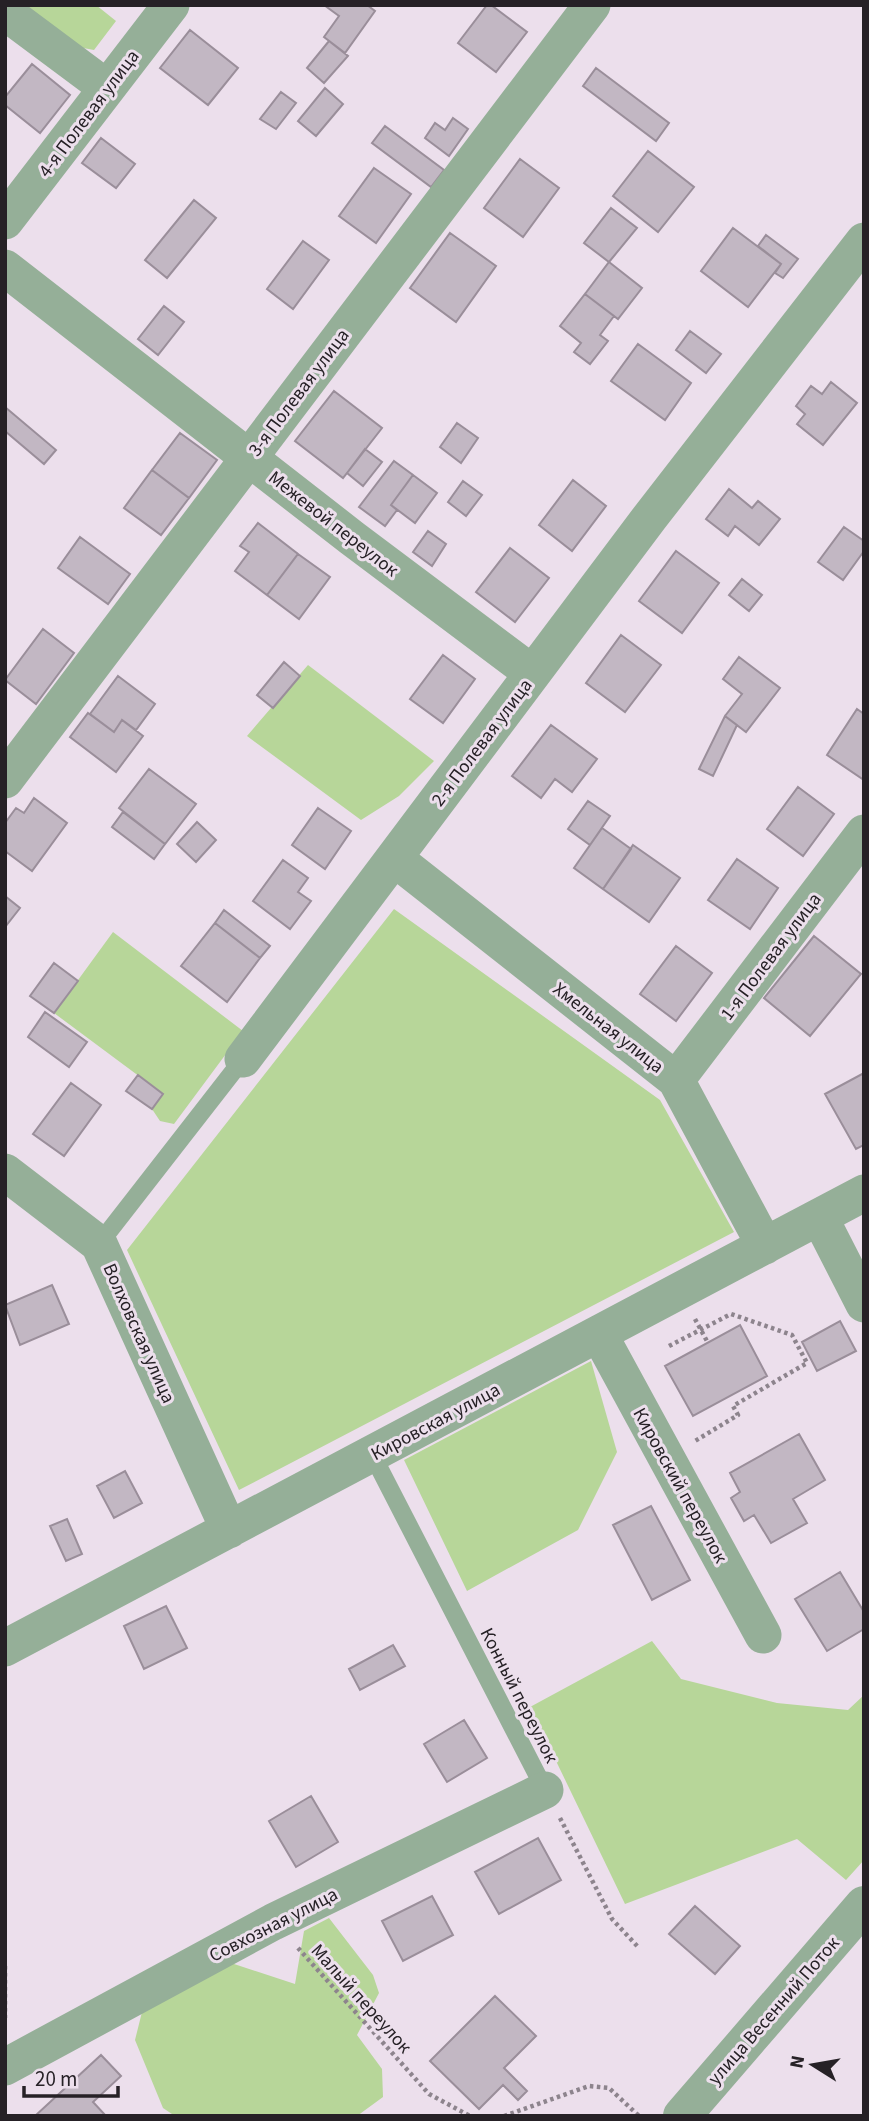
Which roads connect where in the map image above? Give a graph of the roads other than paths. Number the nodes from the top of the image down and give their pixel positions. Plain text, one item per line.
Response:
1 (171, 5) edge
2 (592, 5) edge
3 (5, 12) edge
4 (107, 88) junction
5 (5, 221) edge
6 (864, 242) edge
7 (5, 268) edge
8 (249, 457) junction
9 (532, 673) junction
10 (5, 780) edge
11 (864, 833) edge
12 (394, 859) junction
13 (243, 1059) joint
14 (676, 1080) junction
15 (5, 1172) edge
16 (864, 1193) edge
17 (820, 1218) junction
18 (99, 1244) junction
19 (765, 1246) junction
20 (864, 1304) edge
21 (599, 1334) junction
22 (372, 1454) junction
23 (229, 1530) junction
24 (763, 1635) dead end
25 (5, 1648) edge
26 (545, 1790) joint
27 (864, 1905) edge
28 (5, 2067) edge
29 (682, 2116) edge

1 - 4 street, 4-я Полевая улица
2 - 8 street, 3-я Полевая улица
3 - 4 street
4 - 5 street, 4-я Полевая улица
6 - 9 street, 2-я Полевая улица
7 - 8 street, Межевой переулок
8 - 9 street, Межевой переулок
8 - 10 street, 3-я Полевая улица
9 - 12 street, 2-я Полевая улица
11 - 14 street, 1-я Полевая улица
12 - 13 street, 2-я Полевая улица
12 - 14 street, Хмельная улица
13 - 18 lane, 2-я Полевая улица
14 - 19 street, Хмельная улица
15 - 18 street, Волховская улица
16 - 17 street, Кировская улица
17 - 19 street, Кировская улица
17 - 20 street
18 - 23 street, Волховская улица
19 - 21 street, Кировская улица
21 - 22 street, Кировская улица
21 - 24 street, Кировский переулок
22 - 23 street, Кировская улица
22 - 26 lane, Конный переулок
23 - 25 street, Кировская улица
26 - 28 street, Совхозная улица
27 - 29 street, улица Весенний Поток

